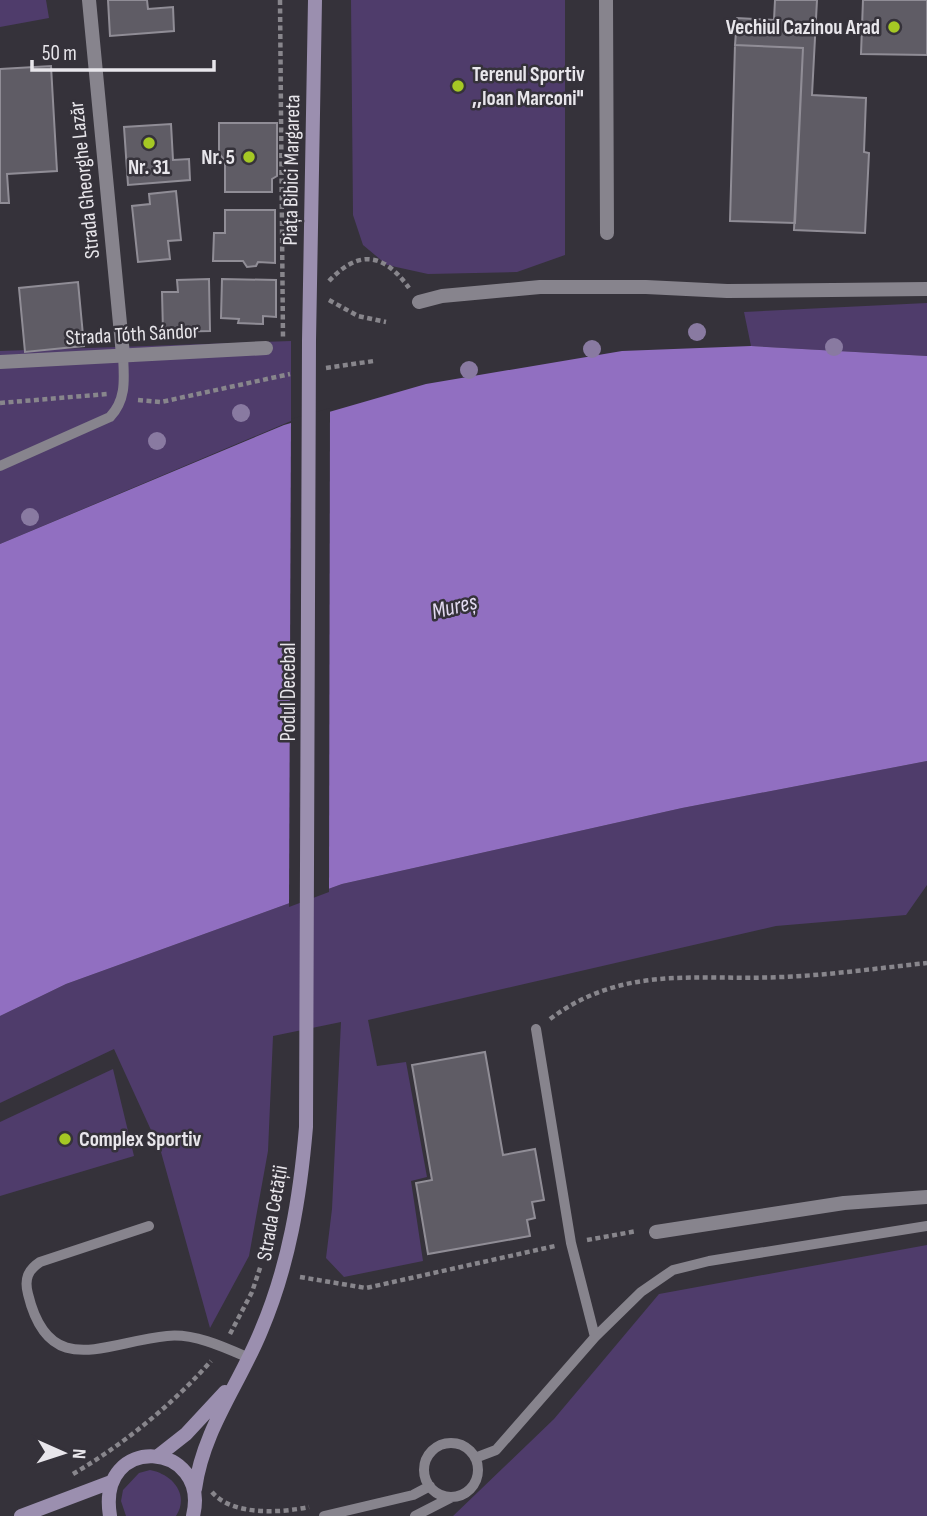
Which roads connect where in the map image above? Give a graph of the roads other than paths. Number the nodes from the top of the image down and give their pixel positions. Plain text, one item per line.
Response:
1 (89, 0) edge
2 (315, 0) edge
3 (606, 0) edge
4 (607, 233) dead end
5 (927, 289) edge
6 (419, 302) road end
7 (309, 341) joint
8 (266, 348) dead end
9 (123, 355) junction
10 (0, 362) edge
11 (0, 466) edge
12 (536, 1029) road end
13 (308, 1043) joint
14 (927, 1197) edge
15 (149, 1226) dead end
16 (927, 1226) edge
17 (656, 1232) road end
18 (596, 1337) junction
19 (249, 1358) junction
20 (236, 1381) junction
21 (158, 1456) junction
22 (475, 1458) junction
23 (111, 1482) junction
24 (430, 1486) junction
25 (195, 1489) junction
26 (452, 1497) junction
27 (21, 1516) edge
28 (110, 1516) edge
29 (194, 1516) edge
30 (324, 1516) edge
31 (415, 1516) edge

1 - 9 street, Strada Gheorghe Lazăr
2 - 7 main road, Piața Bibici Margareta
3 - 4 street
5 - 6 street
7 - 13 main road, Podul Decebal
8 - 9 street, Strada Tóth Sándor
9 - 10 street, Strada Tóth Sándor
9 - 11 lane
12 - 18 lane
13 - 19 main road, Strada Cetății
14 - 17 street
15 - 19 lane
16 - 18 lane
18 - 22 lane
19 - 20 main road, Strada Cetății
20 - 21 main road, Strada Cetății
20 - 25 main road, Strada Cetății
21 - 23 main road
21 - 25 main road
22 - 24 lane
22 - 26 lane
23 - 27 main road
23 - 28 main road
24 - 26 lane
24 - 30 lane
25 - 29 main road, Strada Cetății
26 - 31 lane

